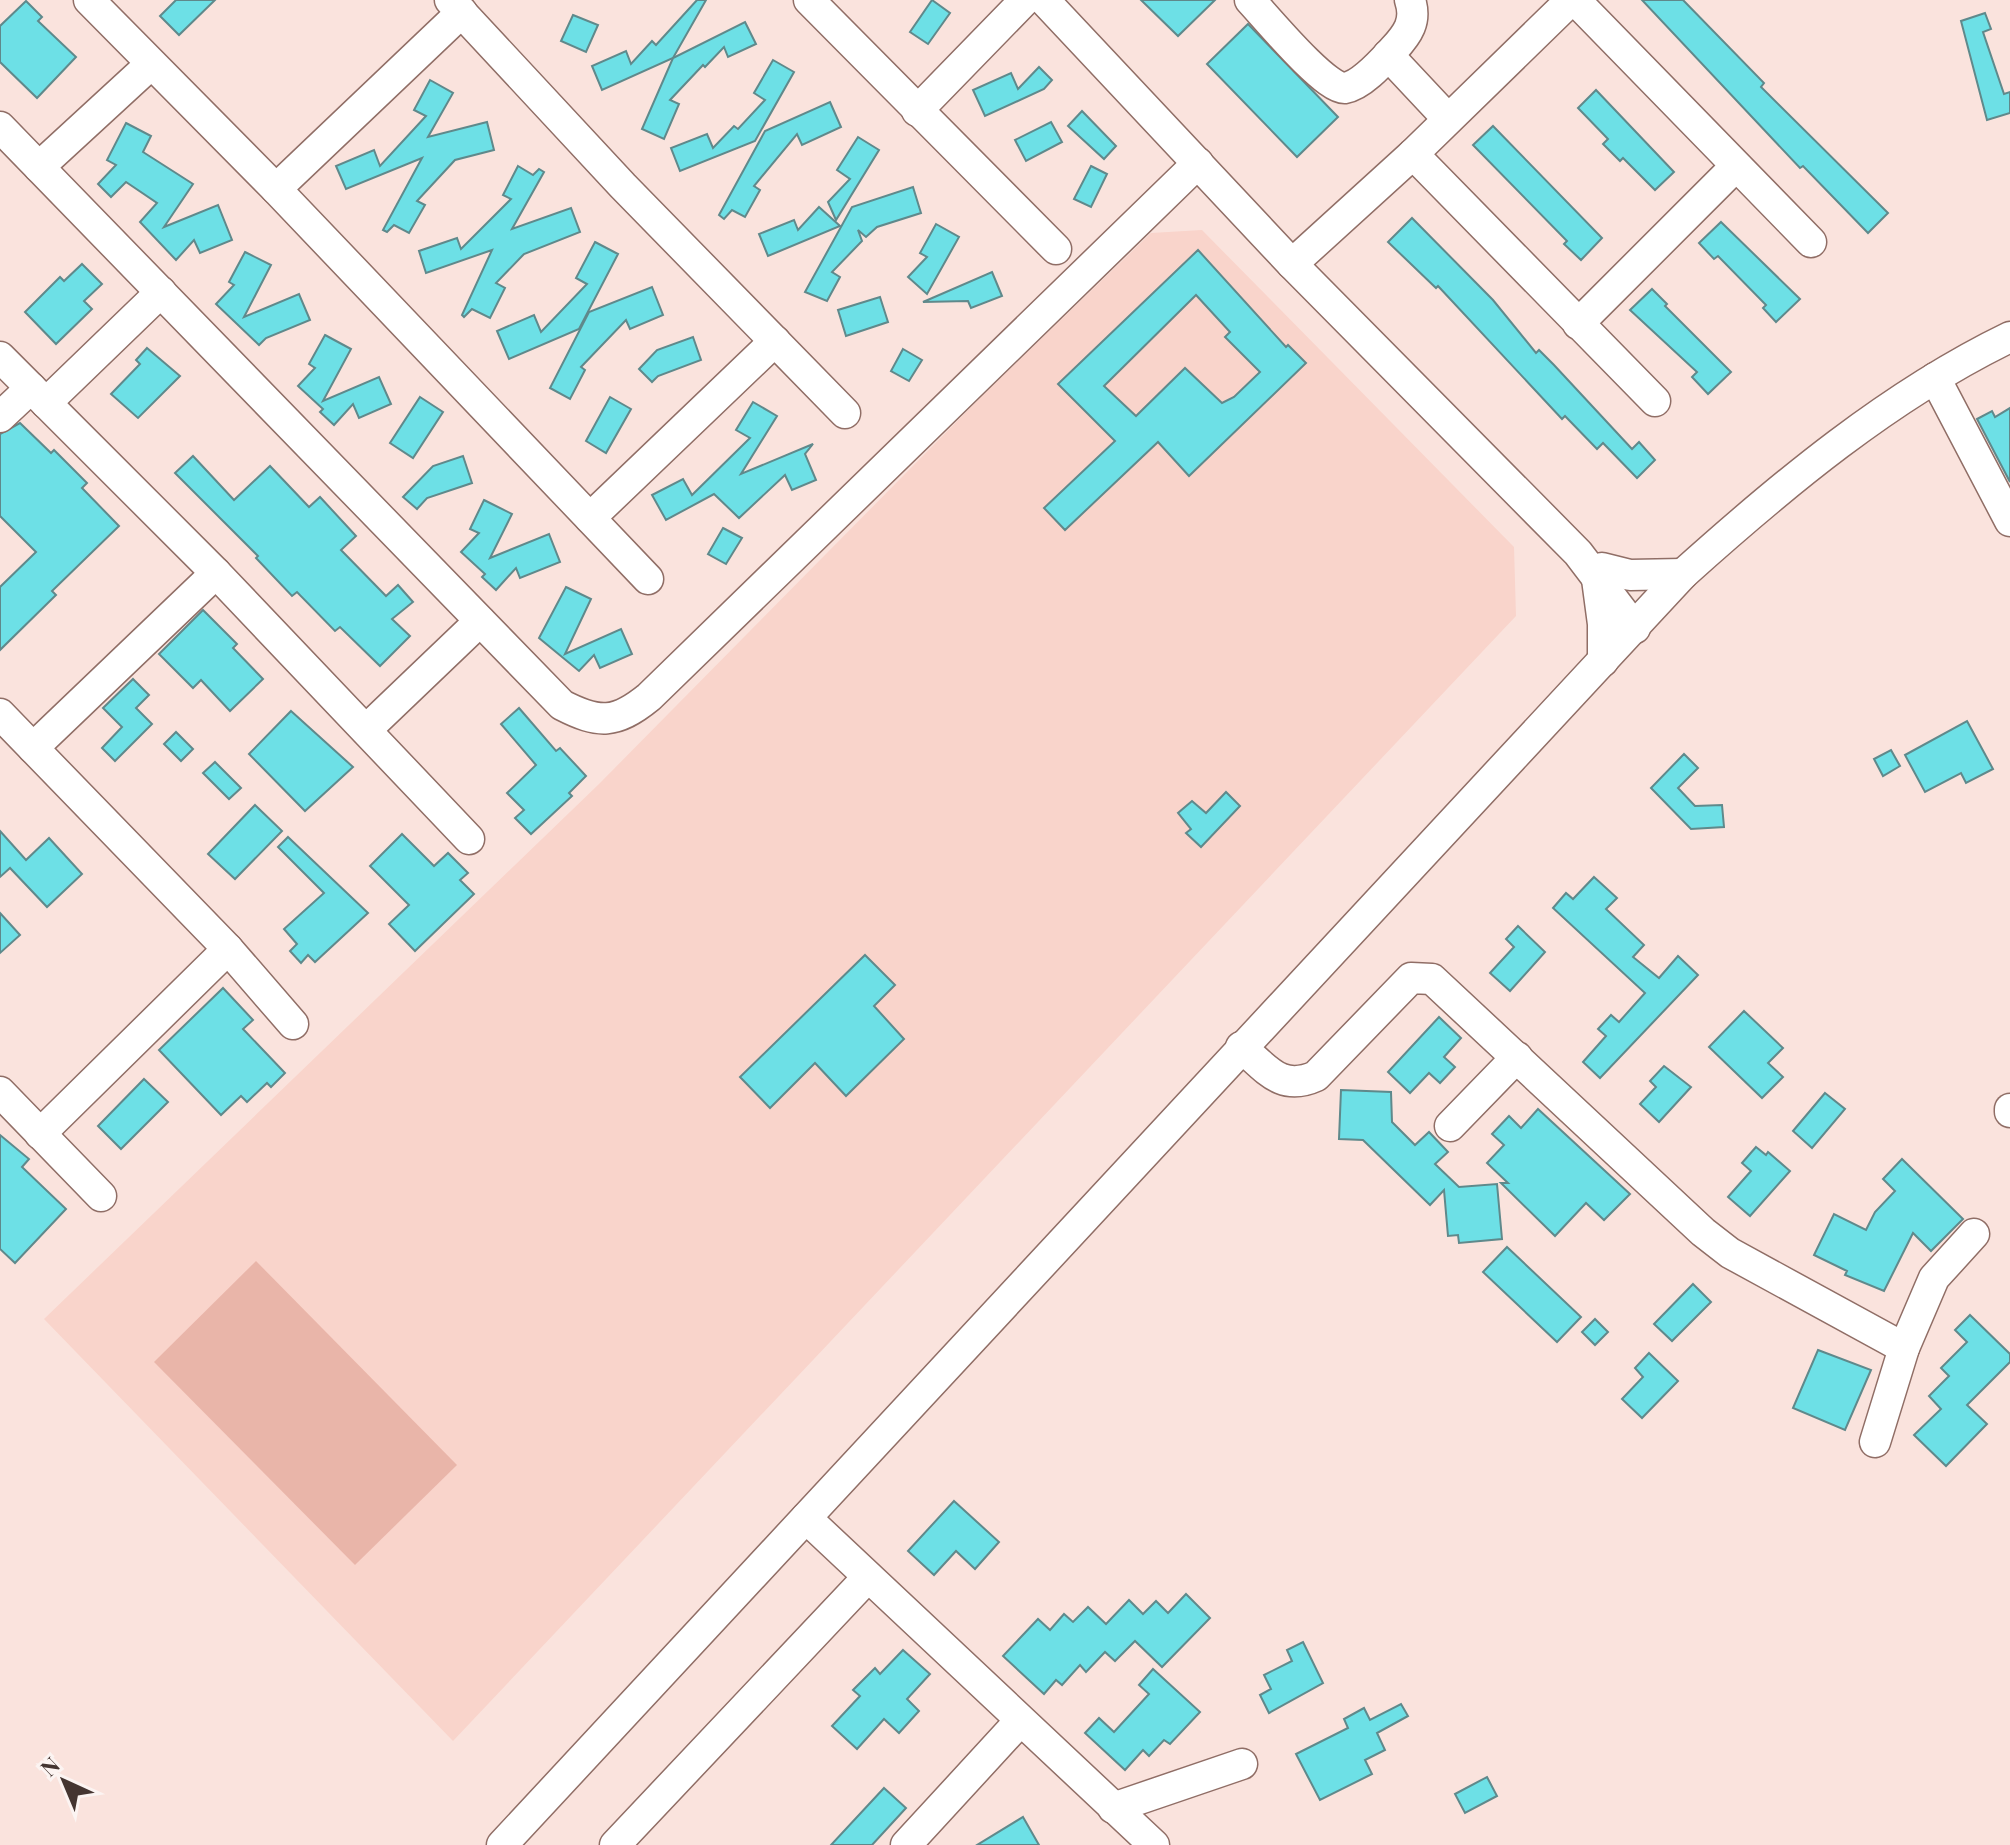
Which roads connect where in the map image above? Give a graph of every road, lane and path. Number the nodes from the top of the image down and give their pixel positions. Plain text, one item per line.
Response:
1 (89, 0) edge
2 (809, 0) edge
3 (1025, 0) edge
4 (1044, 0) edge
5 (1250, 0) edge
6 (1410, 0) edge
7 (1573, 0) edge
8 (456, 6) edge
9 (1388, 55) junction
10 (151, 64) junction
11 (917, 111) junction
12 (1448, 119) junction
13 (0, 127) edge
14 (1413, 154) junction
15 (1198, 163) junction
16 (1736, 166) junction
17 (39, 167) junction
18 (276, 189) junction
19 (1811, 242) dead end
20 (1056, 249) dead end
21 (1292, 264) junction
22 (161, 292) junction
23 (1578, 324) junction
24 (2010, 337) edge
25 (775, 341) junction
26 (0, 357) edge
27 (1935, 378) junction
28 (39, 395) junction
29 (1655, 401) dead end
30 (845, 413) dead end
31 (0, 417) edge
32 (590, 518) junction
33 (2010, 521) edge
34 (1592, 567) junction
35 (216, 573) junction
36 (1683, 574) junction
37 (648, 579) dead end
38 (1643, 619) junction
39 (480, 621) junction
40 (1603, 661) junction
41 (0, 714) edge
42 (366, 730) junction
43 (33, 748) junction
44 (469, 839) dead end
45 (228, 949) junction
46 (293, 1024) dead end
47 (1241, 1047) junction
48 (1517, 1057) junction
49 (0, 1092) edge
50 (1450, 1126) dead end
51 (40, 1134) junction
52 (101, 1196) dead end
53 (1974, 1234) dead end
54 (1904, 1348) junction
55 (1875, 1442) dead end
56 (806, 1518) junction
57 (868, 1577) junction
58 (1020, 1721) junction
59 (1242, 1764) dead end
60 (1113, 1808) junction
61 (502, 1845) edge
62 (615, 1845) edge
63 (906, 1845) edge
64 (1154, 1845) edge

1 - 10 street
2 - 11 street
3 - 11 street
4 - 15 street
5 - 9 street
6 - 9 street
7 - 12 street
7 - 16 street
8 - 18 street
8 - 25 street
9 - 12 street
10 - 17 street
10 - 18 street
11 - 20 street
12 - 14 street
13 - 17 street
14 - 21 street
14 - 23 street
15 - 21 street
15 - 39 street
16 - 19 street
16 - 23 street
17 - 22 street
18 - 32 street
21 - 34 street
22 - 28 street
22 - 39 street
23 - 29 street
24 - 27 street
25 - 30 street
25 - 32 street
26 - 28 street
27 - 33 street
27 - 36 street
28 - 31 street
28 - 35 street
32 - 37 street
34 - 36 street
34 - 38 street
34 - 40 street
35 - 42 street
35 - 43 street
36 - 38 street
38 - 40 street
39 - 42 street
40 - 47 street
41 - 43 street
42 - 44 street
43 - 45 street
45 - 46 street
45 - 51 street
47 - 48 street
47 - 56 street
48 - 50 street
48 - 54 street
49 - 51 street
51 - 52 street
53 - 54 street
54 - 55 street
56 - 57 street
56 - 61 street
57 - 58 street
57 - 62 street
58 - 60 street
58 - 63 street
59 - 60 street
60 - 64 street

